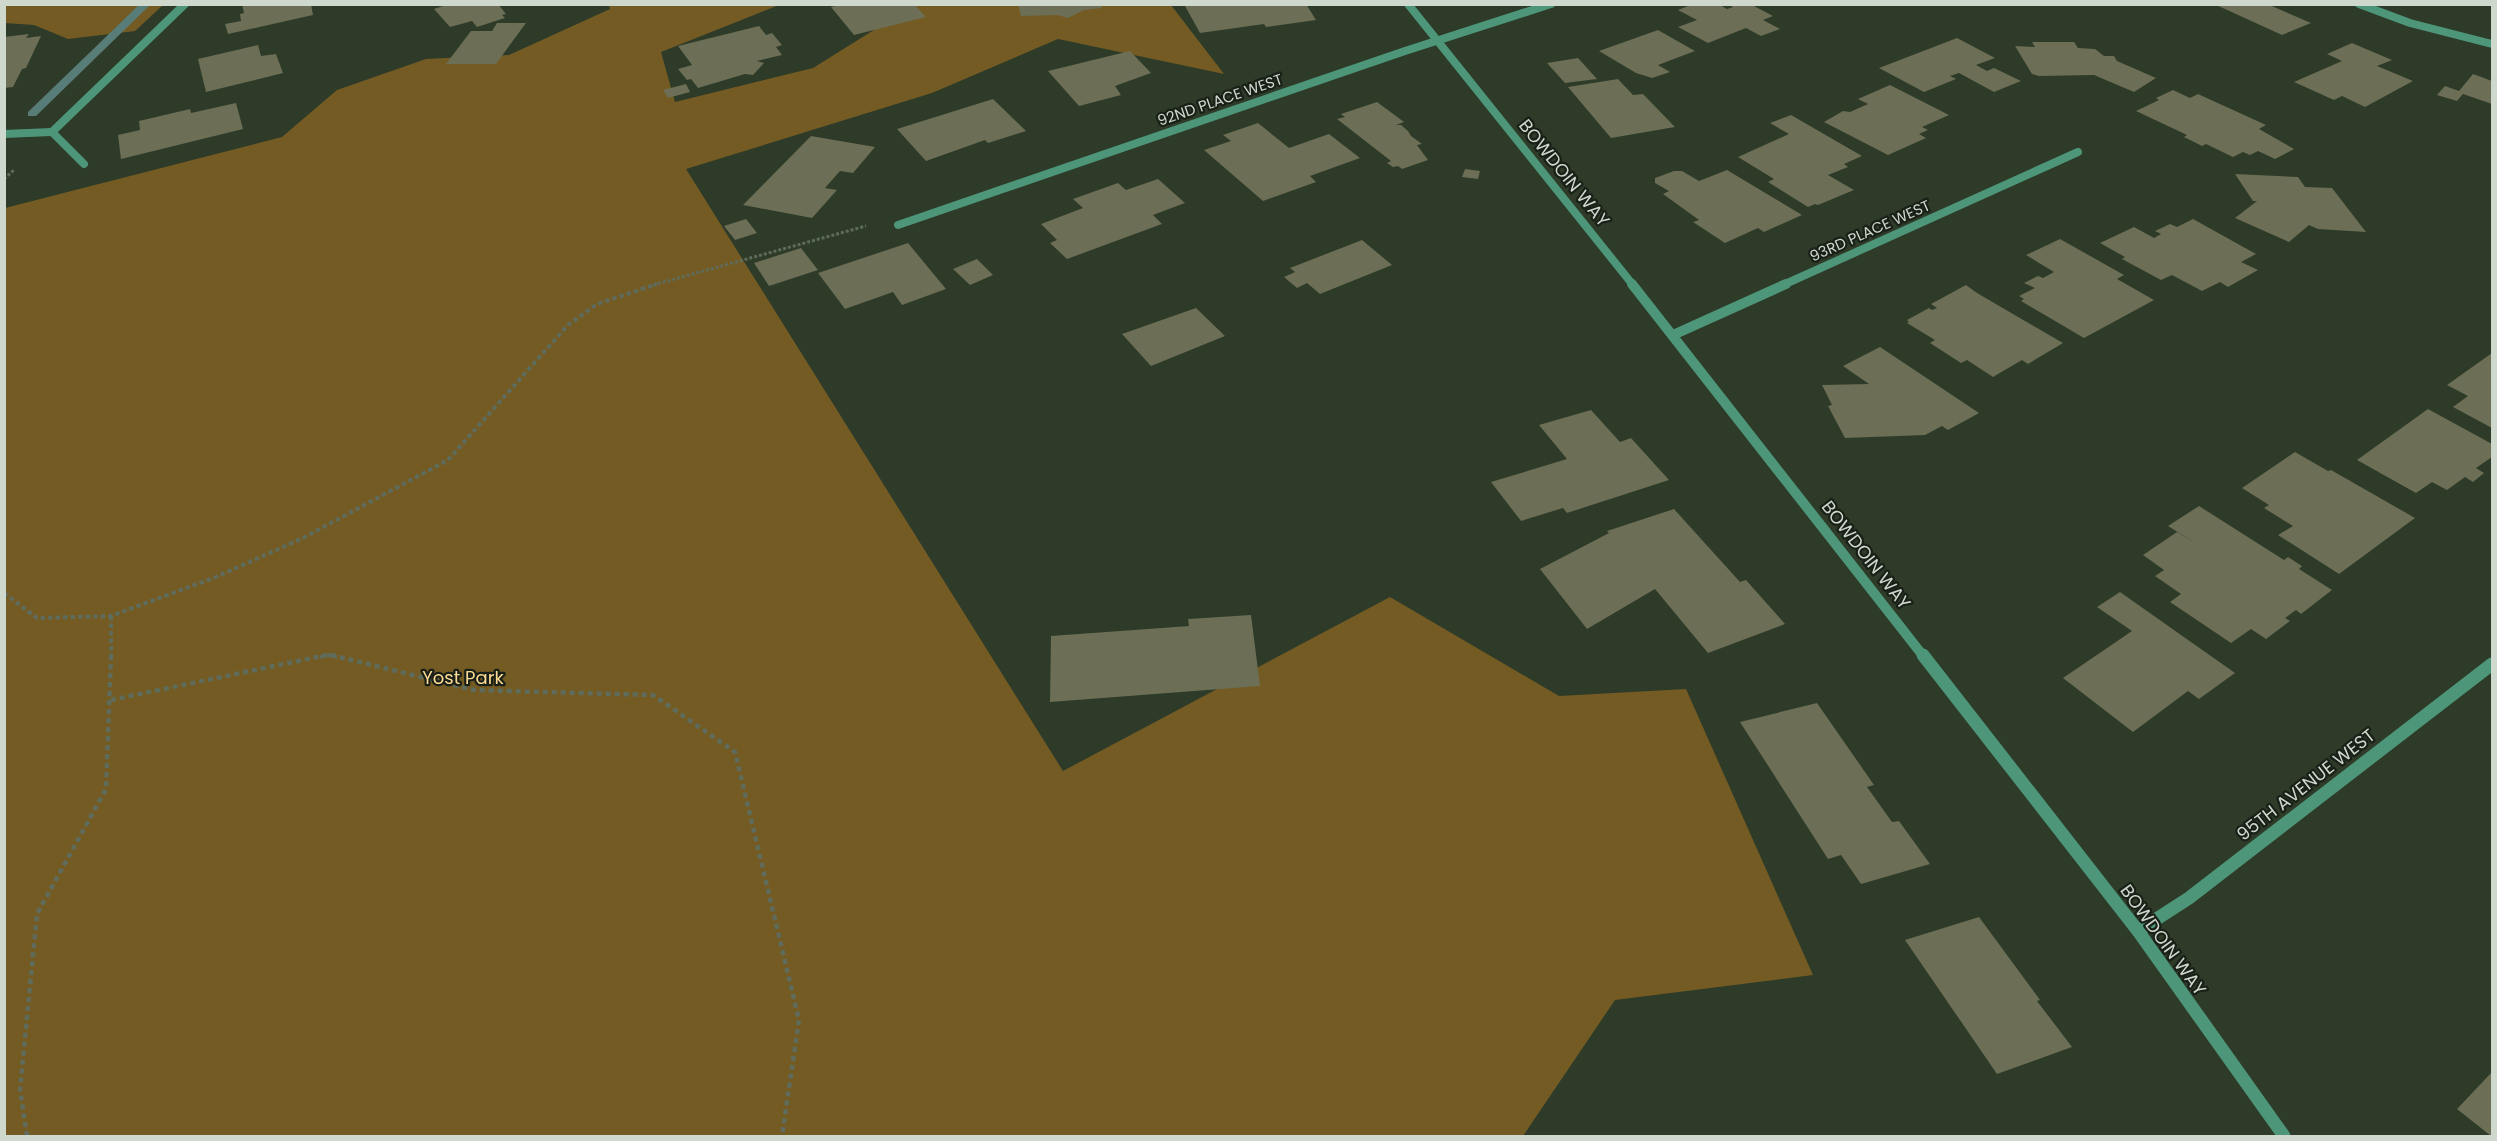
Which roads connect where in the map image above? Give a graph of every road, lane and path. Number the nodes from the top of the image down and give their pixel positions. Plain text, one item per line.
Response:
1 (185, 4) edge
2 (1408, 4) edge
3 (1551, 4) edge
4 (2359, 4) edge
5 (1436, 40) junction
6 (2493, 44) edge
7 (52, 132) junction
8 (4, 134) edge
9 (2078, 152) dead end
10 (84, 164) dead end
11 (898, 225) joint
12 (1673, 335) junction
13 (4, 593) edge
14 (111, 616) junction
15 (2493, 664) edge
16 (111, 700) junction
17 (2138, 931) junction
18 (27, 1137) edge
19 (782, 1137) edge
20 (2284, 1137) edge

1 - 7 street
2 - 5 street, BOWDOIN WAY
3 - 5 street, 92ND PLACE WEST
4 - 6 street
5 - 11 street, 92ND PLACE WEST
5 - 12 street, BOWDOIN WAY
7 - 8 street
7 - 10 street
9 - 12 street, 93RD PLACE WEST
11 - 14 path
12 - 17 street, BOWDOIN WAY
13 - 14 path
14 - 16 path
15 - 17 street, 95TH AVENUE WEST
16 - 18 path
16 - 19 path
17 - 20 street, BOWDOIN WAY

